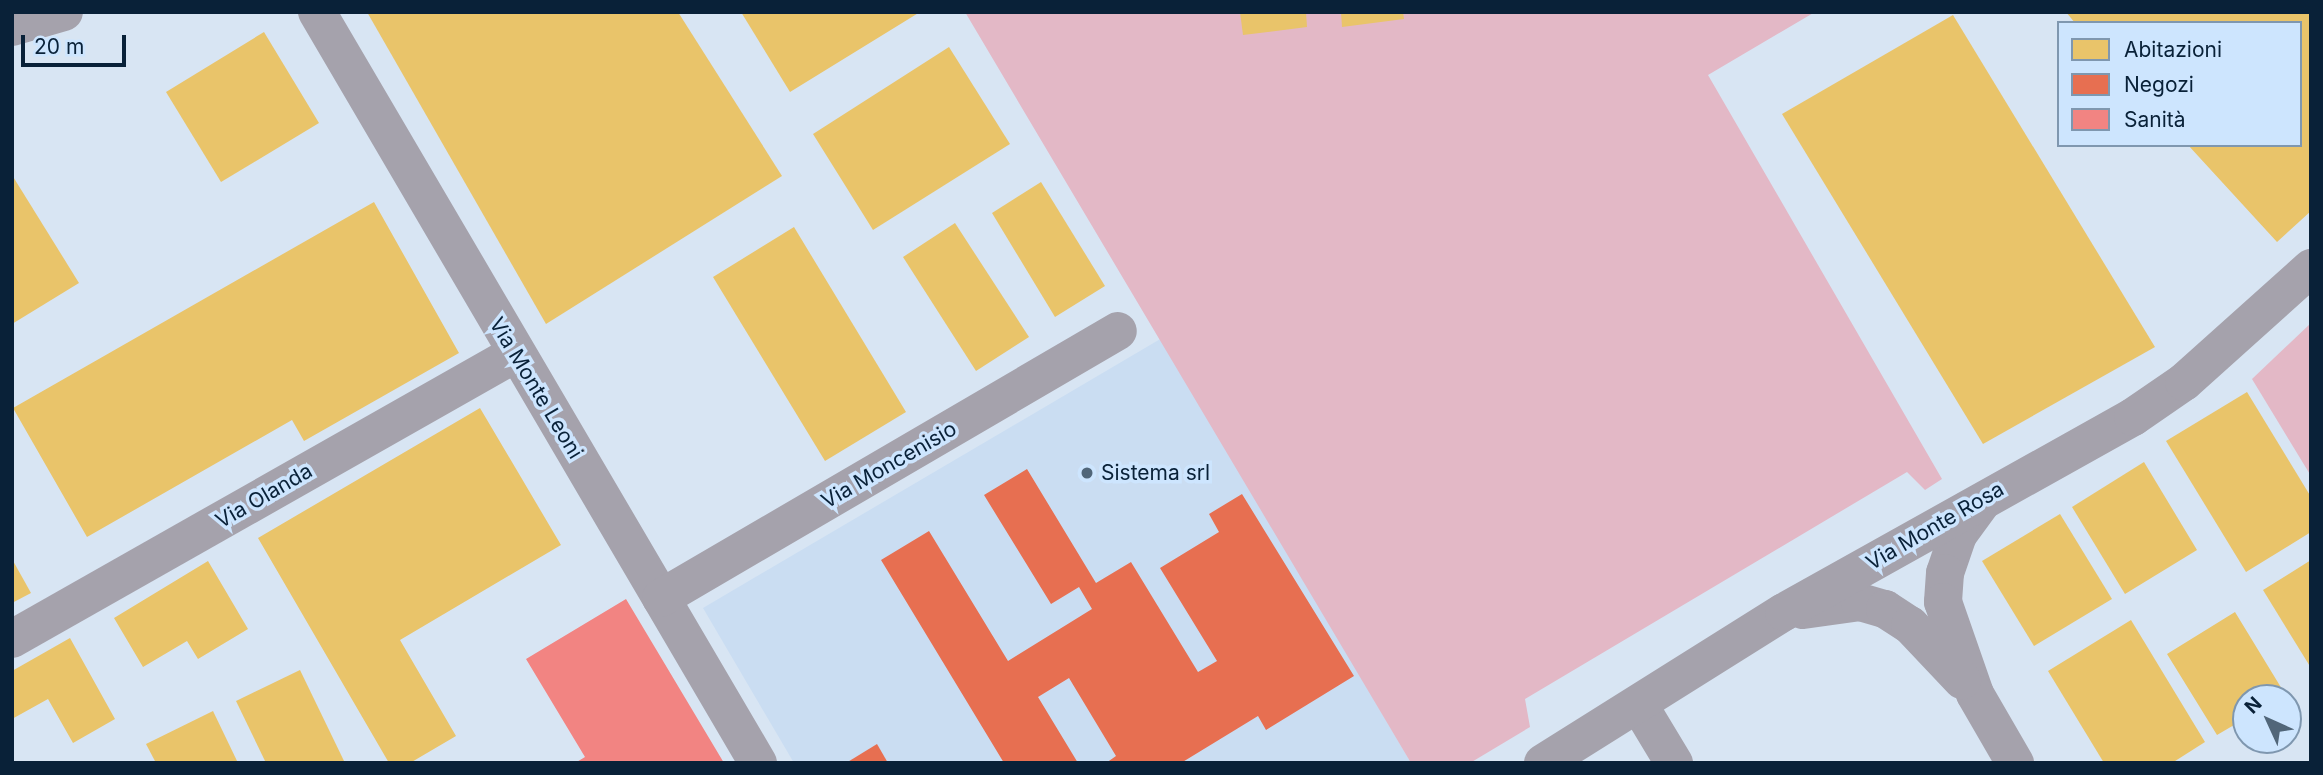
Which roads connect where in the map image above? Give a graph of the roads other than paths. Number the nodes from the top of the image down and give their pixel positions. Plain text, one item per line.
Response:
1 (64, 12) edge
2 (317, 12) edge
3 (12, 27) edge
4 (2311, 268) edge
5 (1118, 331) dead end
6 (515, 354) junction
7 (1988, 495) junction
8 (660, 598) junction
9 (1784, 612) junction
10 (12, 639) edge
11 (1975, 694) junction
12 (1639, 705) junction
13 (758, 763) edge
14 (1543, 763) edge
15 (1674, 763) edge
16 (2015, 763) edge

1 - 3 street
2 - 6 street, Via Monte Leoni
4 - 7 street, Via Monte Rosa
5 - 8 street, Via Moncenisio
6 - 8 street, Via Monte Leoni
6 - 10 street, Via Olanda
7 - 9 street, Via Monte Rosa
7 - 11 street
8 - 13 street, Via Monte Leoni
9 - 11 street
9 - 12 street, Via Monte Rosa
11 - 16 street
12 - 14 street, Via Monte Rosa
12 - 15 street

